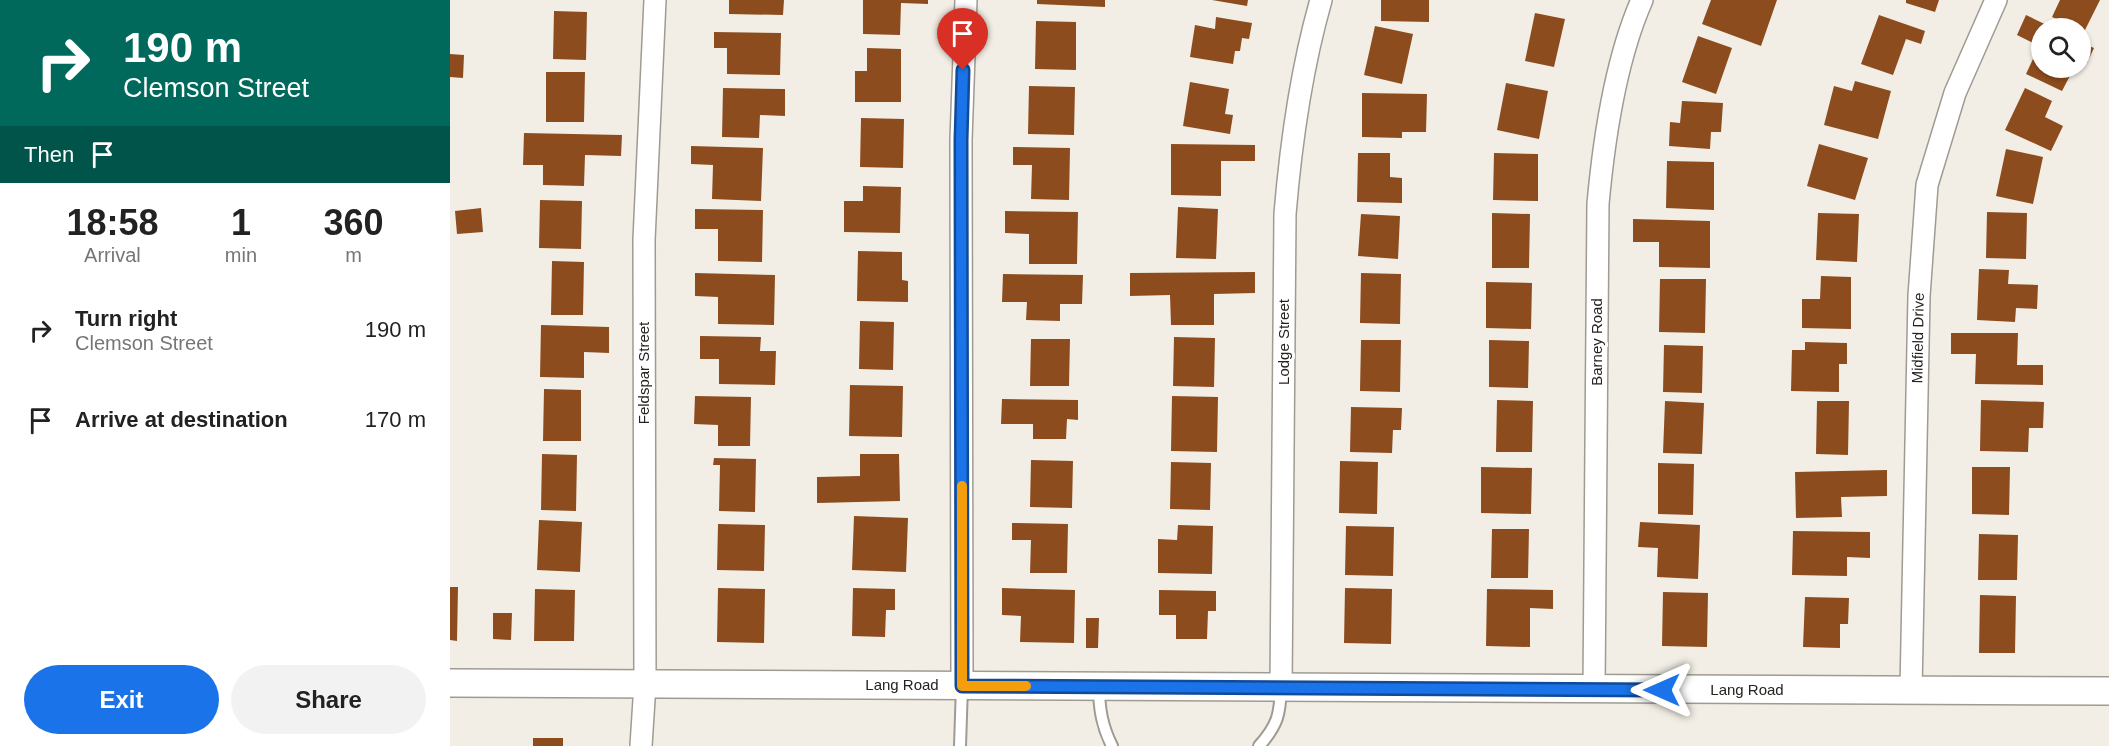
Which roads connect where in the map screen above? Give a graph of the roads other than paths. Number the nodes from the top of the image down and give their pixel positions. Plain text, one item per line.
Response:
1 (655, 0) edge
2 (966, 0) edge
3 (1321, 0) edge
4 (1642, 0) edge
5 (1996, 0) edge
6 (450, 683) edge
7 (645, 684) junction
8 (962, 686) junction
9 (1099, 686) junction
10 (1281, 687) junction
11 (1594, 689) junction
12 (1911, 690) junction
13 (2109, 691) edge
14 (641, 746) edge
15 (960, 746) edge
16 (1112, 746) edge
17 (1259, 746) edge

1 - 7 street, Feldspar Street
2 - 8 street
3 - 10 street, Lodge Street
4 - 11 street, Barney Road
5 - 12 street, Midfield Drive
6 - 7 street, Lang Road
7 - 8 street, Lang Road
7 - 14 street, Feldspar Street
8 - 9 street, Lang Road
8 - 15 lane
9 - 10 street, Lang Road
9 - 16 lane
10 - 11 street, Lang Road
10 - 17 lane
11 - 12 street, Lang Road
12 - 13 street, Lang Road

